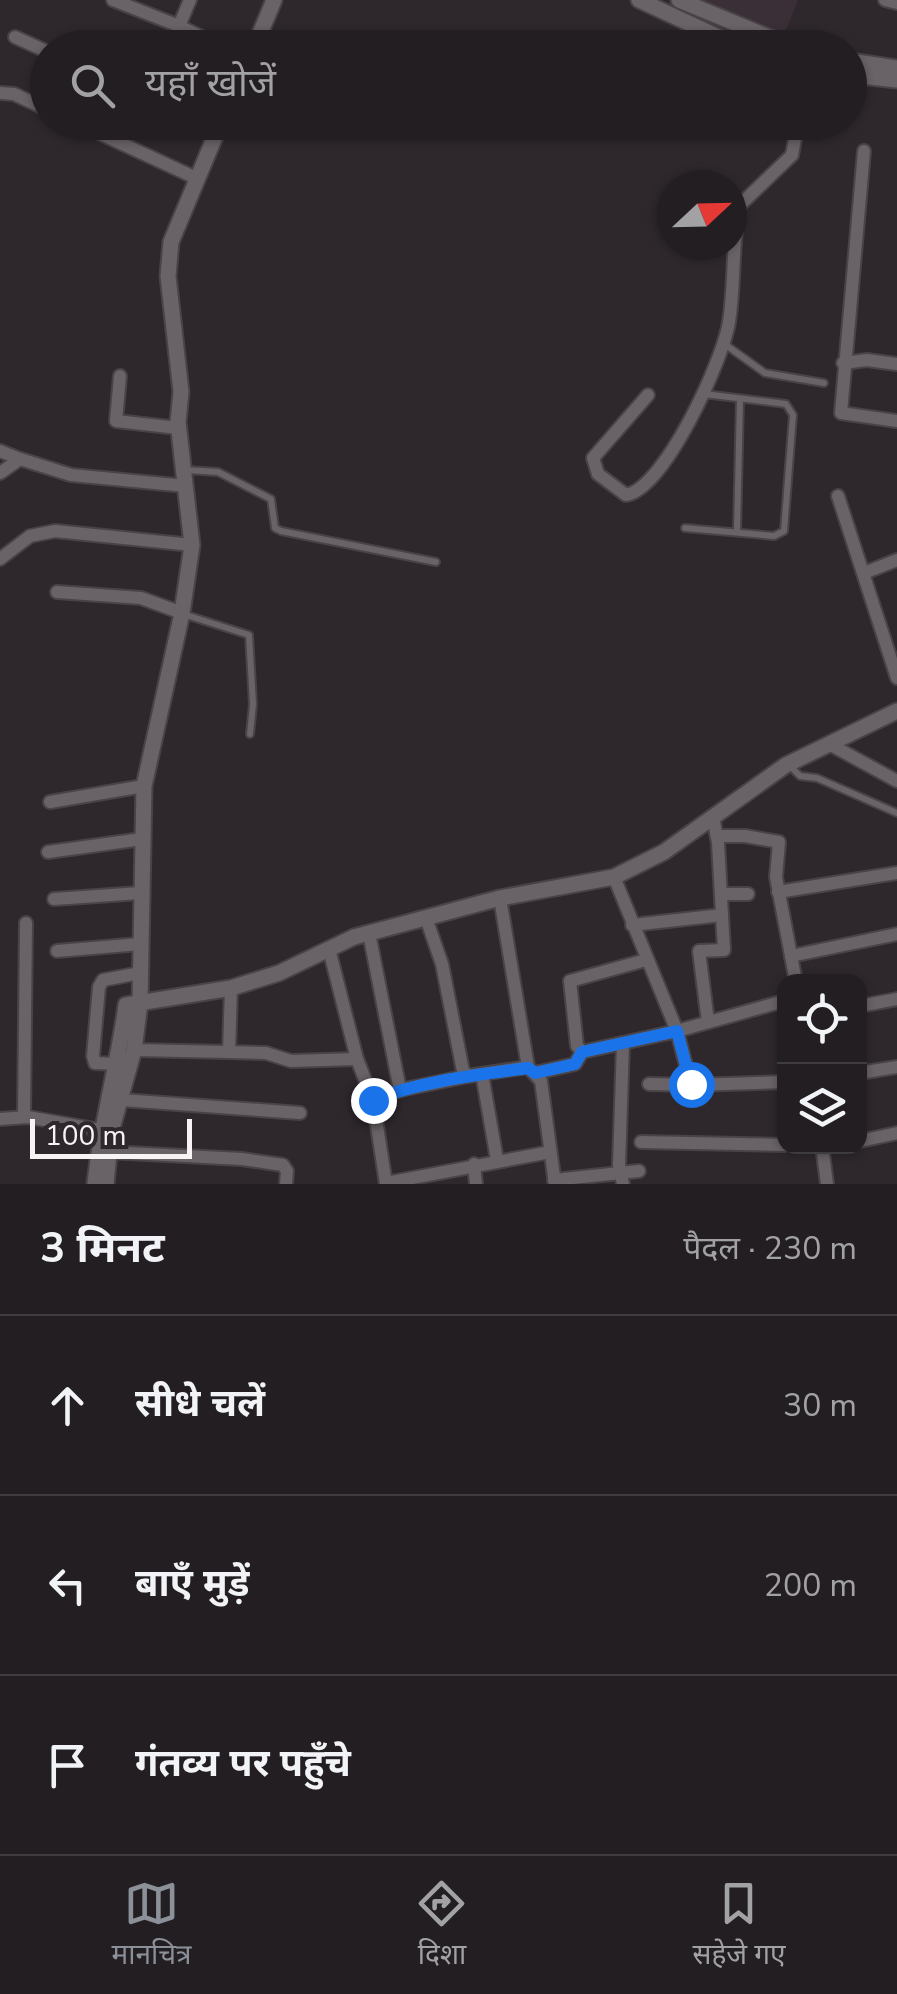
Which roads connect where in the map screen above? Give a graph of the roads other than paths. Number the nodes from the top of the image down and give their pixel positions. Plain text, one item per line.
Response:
1 (113, 0) edge
2 (190, 0) edge
3 (274, 0) edge
4 (638, 0) edge
5 (679, 0) edge
6 (885, 0) edge
7 (897, 3) edge
8 (179, 26) junction
9 (187, 30) edge
10 (262, 30) edge
11 (703, 30) edge
12 (752, 30) edge
13 (15, 37) dead end
14 (30, 44) edge
15 (867, 64) edge
16 (897, 68) edge
17 (867, 77) edge
18 (897, 80) edge
19 (0, 93) edge
20 (30, 102) edge
21 (114, 140) edge
22 (210, 140) edge
23 (795, 140) edge
24 (864, 151) dead end
25 (196, 178) junction
26 (722, 343) junction
27 (843, 363) junction
28 (897, 364) edge
29 (120, 376) dead end
30 (824, 382) dead end
31 (703, 394) junction
32 (648, 395) dead end
33 (740, 399) junction
34 (897, 420) edge
35 (178, 428) junction
36 (0, 452) edge
37 (20, 458) junction
38 (0, 474) edge
39 (185, 478) junction
40 (838, 496) dead end
41 (685, 528) dead end
42 (736, 533) junction
43 (192, 545) junction
44 (0, 559) edge
45 (897, 560) edge
46 (436, 562) dead end
47 (864, 572) junction
48 (57, 592) dead end
49 (182, 614) junction
50 (897, 678) edge
51 (897, 711) edge
52 (250, 734) dead end
53 (831, 745) junction
54 (788, 764) junction
55 (897, 780) edge
56 (144, 786) junction
57 (50, 802) dead end
58 (897, 813) edge
59 (713, 817) junction
60 (716, 836) junction
61 (142, 839) junction
62 (48, 852) dead end
63 (897, 873) edge
64 (614, 877) junction
65 (778, 892) junction
66 (140, 893) junction
67 (721, 894) junction
68 (748, 894) dead end
69 (500, 898) junction
70 (54, 899) dead end
71 (722, 914) junction
72 (426, 918) junction
73 (26, 924) dead end
74 (632, 925) junction
75 (369, 933) junction
76 (897, 934) edge
77 (140, 944) junction
78 (329, 949) junction
79 (56, 951) dead end
80 (791, 956) junction
81 (646, 960) junction
82 (140, 973) junction
83 (794, 974) edge
84 (230, 988) junction
85 (897, 999) edge
86 (133, 1004) junction
87 (777, 1004) edge
88 (867, 1005) edge
89 (708, 1022) junction
90 (677, 1031) junction
91 (623, 1043) junction
92 (134, 1050) junction
93 (229, 1052) junction
94 (582, 1052) junction
95 (357, 1059) junction
96 (117, 1064) junction
97 (897, 1067) edge
98 (532, 1070) junction
99 (867, 1072) edge
100 (475, 1075) junction
101 (777, 1082) edge
102 (649, 1084) dead end
103 (691, 1084) junction
104 (400, 1090) junction
105 (122, 1100) junction
106 (373, 1100) junction
107 (300, 1113) dead end
108 (24, 1118) junction
109 (0, 1119) edge
110 (106, 1131) junction
111 (897, 1133) edge
112 (867, 1139) edge
113 (640, 1142) dead end
114 (777, 1145) edge
115 (109, 1152) junction
116 (550, 1152) junction
117 (823, 1154) edge
118 (497, 1160) junction
119 (474, 1164) junction
120 (639, 1171) dead end
121 (622, 1178) edge
122 (554, 1182) edge
123 (386, 1183) edge
124 (94, 1184) edge
125 (106, 1184) edge
126 (286, 1184) edge
127 (476, 1184) edge
128 (827, 1184) edge

1 - 8 street
2 - 8 street
3 - 10 street
4 - 11 street
5 - 12 street
6 - 7 street
8 - 9 street
13 - 14 street
15 - 16 street
17 - 18 street
19 - 20 street
21 - 25 street
22 - 25 street
23 - 26 street
24 - 27 street
25 - 35 street
26 - 30 lane
26 - 31 street
27 - 28 street
27 - 34 street
29 - 35 street
31 - 32 street
31 - 33 lane
33 - 42 lane
33 - 42 lane
35 - 39 street
36 - 37 street
37 - 38 street
37 - 39 street
39 - 43 street
39 - 46 lane
40 - 47 street
41 - 42 lane
43 - 44 street
43 - 49 street
45 - 47 street
47 - 50 street
48 - 49 street
49 - 52 lane
49 - 56 street
51 - 53 street
53 - 54 street
53 - 55 street
54 - 58 lane
54 - 59 street
56 - 57 street
56 - 61 street
59 - 60 street
59 - 64 street
60 - 65 street
60 - 67 street
61 - 62 street
61 - 66 street
63 - 65 street
64 - 69 street
64 - 74 street
65 - 80 street
66 - 70 street
66 - 77 street
67 - 68 street
67 - 71 street
69 - 72 street
69 - 98 street
71 - 74 street
71 - 89 street
72 - 75 street
72 - 100 street
73 - 108 street
74 - 81 street
75 - 78 street
75 - 104 street
76 - 80 street
77 - 79 street
77 - 82 street
78 - 84 street
78 - 95 street
80 - 83 street
81 - 90 street
81 - 94 street
82 - 86 street
82 - 96 street
84 - 86 street
84 - 93 street
85 - 88 street
86 - 92 street
86 - 96 street
87 - 89 street
89 - 90 street
90 - 91 street
90 - 103 street
91 - 94 street
91 - 121 street
92 - 93 street
92 - 105 street
93 - 95 street
94 - 98 street
95 - 106 street
96 - 110 street
97 - 99 street
98 - 100 street
98 - 116 street
100 - 104 street
100 - 118 street
101 - 103 street
102 - 103 street
104 - 106 street
105 - 107 street
105 - 110 street
106 - 123 street
108 - 109 street
108 - 110 street
110 - 115 street
110 - 124 street
111 - 112 street
113 - 114 street
115 - 125 street
115 - 126 street
116 - 118 street
116 - 122 street
117 - 128 street
118 - 119 street
119 - 123 street
119 - 127 street
120 - 121 street
121 - 122 street

